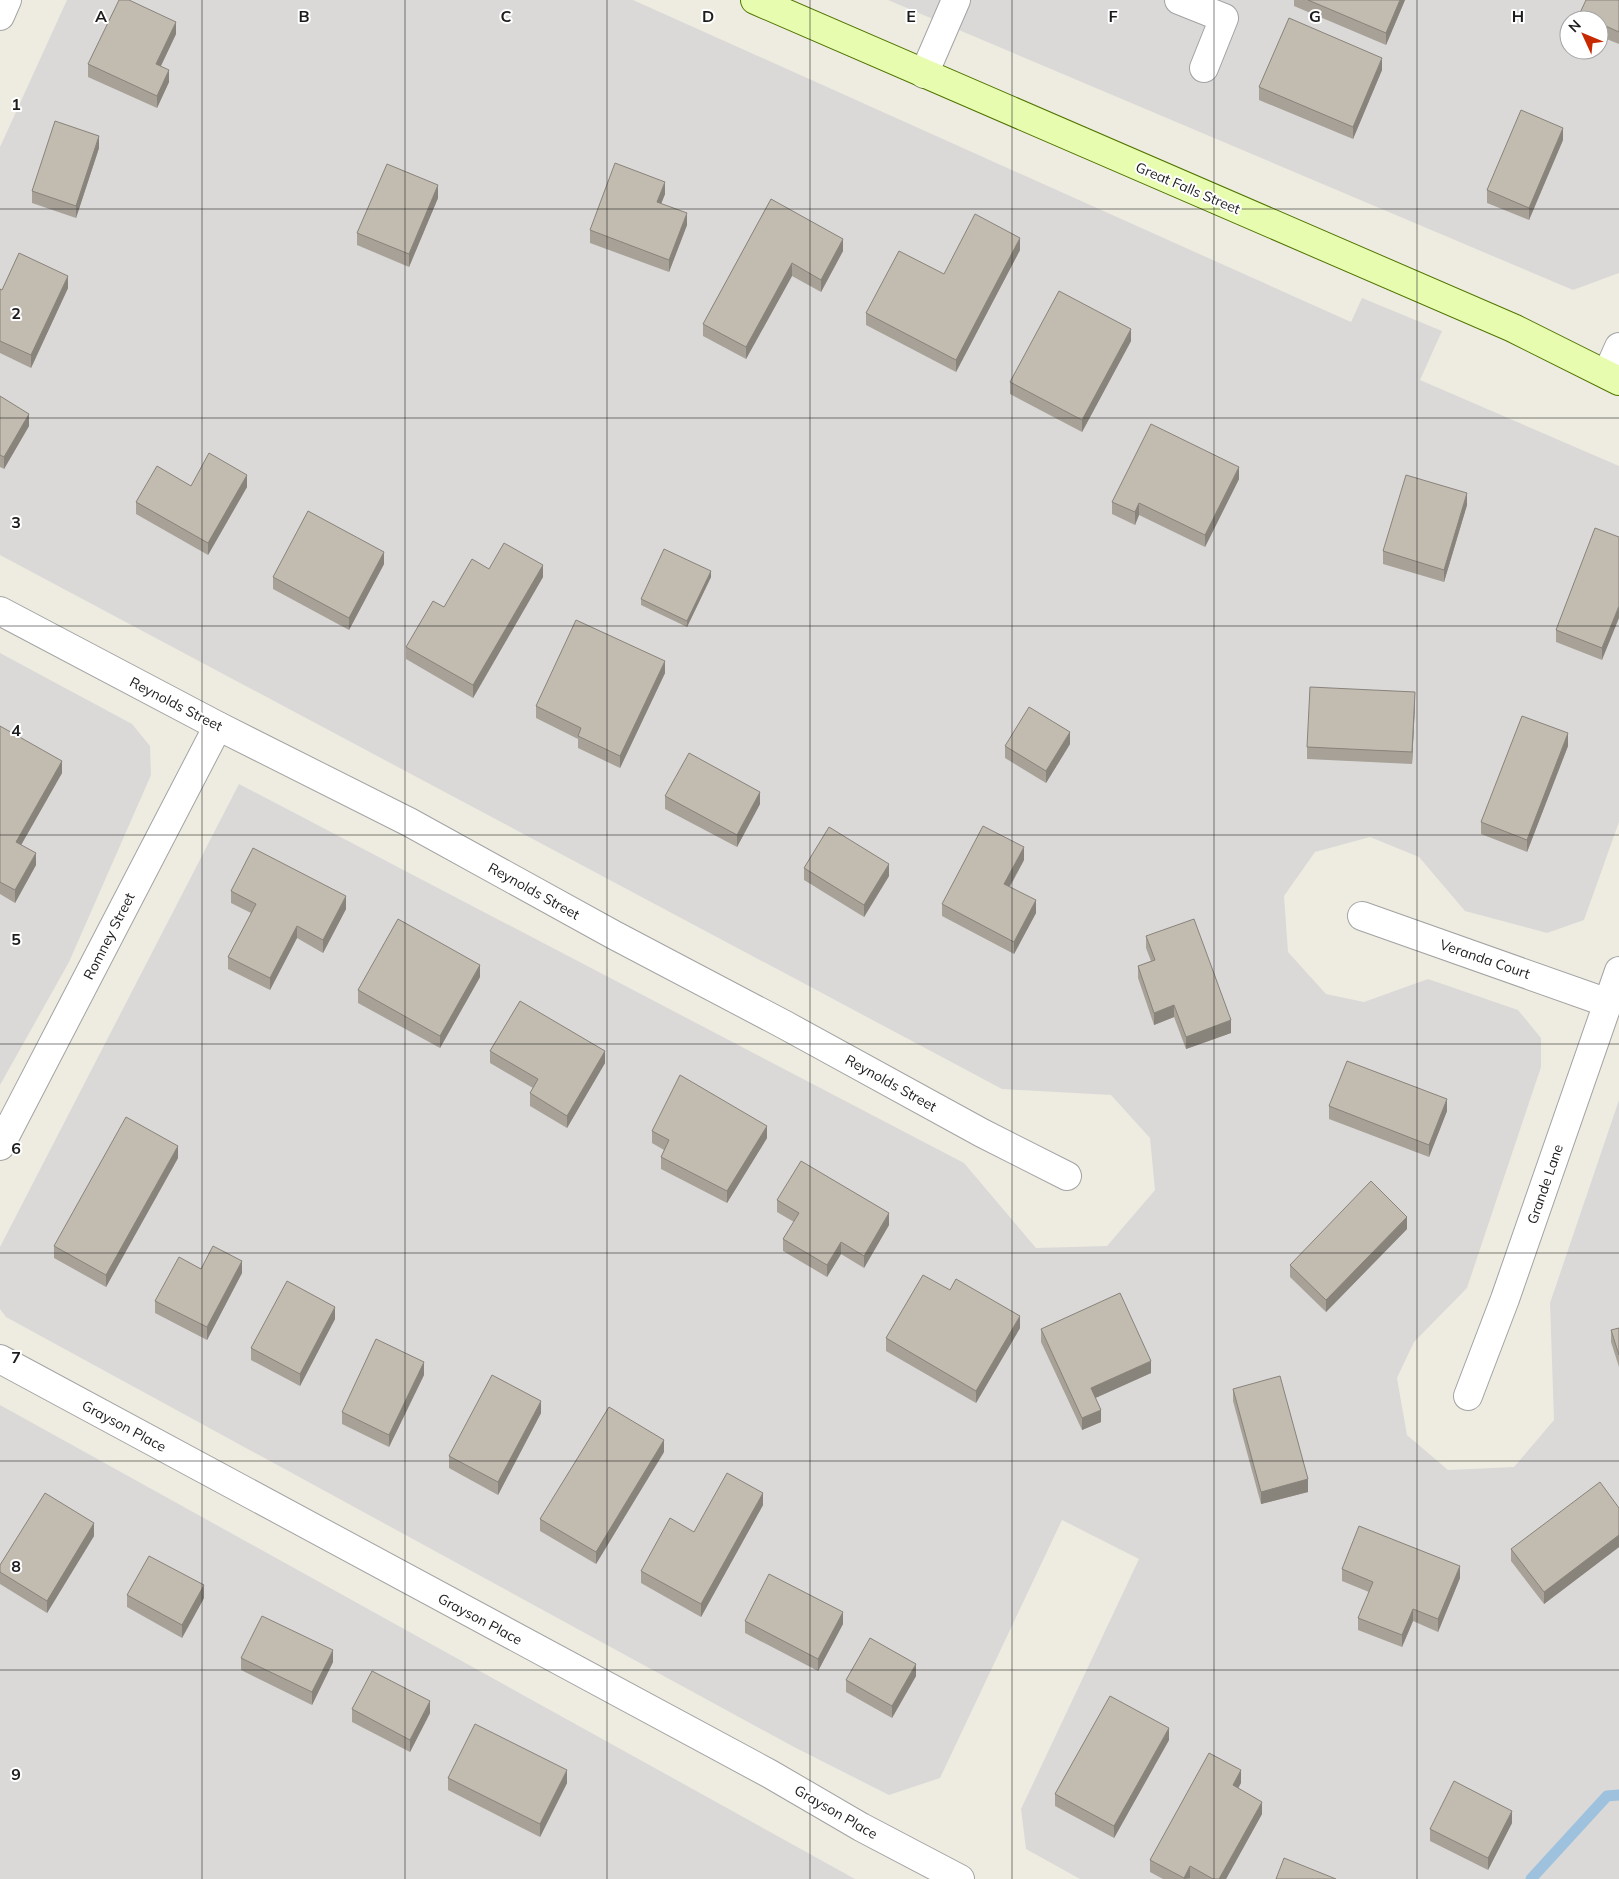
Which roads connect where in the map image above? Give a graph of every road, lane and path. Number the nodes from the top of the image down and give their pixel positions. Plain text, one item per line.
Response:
1 (7, 0) edge
2 (755, 0) edge
3 (956, 0) edge
4 (1180, 0) edge
5 (1228, 9) edge
6 (0, 16) edge
7 (1204, 68) dead end
8 (924, 74) junction
9 (1619, 348) edge
10 (1613, 378) edge
11 (0, 611) edge
12 (218, 726) junction
13 (1362, 916) dead end
14 (1619, 971) edge
15 (1608, 1003) junction
16 (0, 1146) edge
17 (1067, 1176) dead end
18 (0, 1359) edge
19 (1468, 1396) dead end
20 (930, 1872) edge
21 (960, 1879) edge

1 - 6 street
2 - 8 main road, Great Falls Street
3 - 8 street
4 - 5 street
5 - 7 street
8 - 10 main road, Great Falls Street
9 - 10 street
11 - 12 street, Reynolds Street
12 - 16 street, Romney Street
12 - 17 street, Reynolds Street
13 - 15 street, Veranda Court
14 - 15 street, Grande Lane
15 - 19 street, Grande Lane
18 - 20 street, Grayson Place
20 - 21 street, Grayson Place

